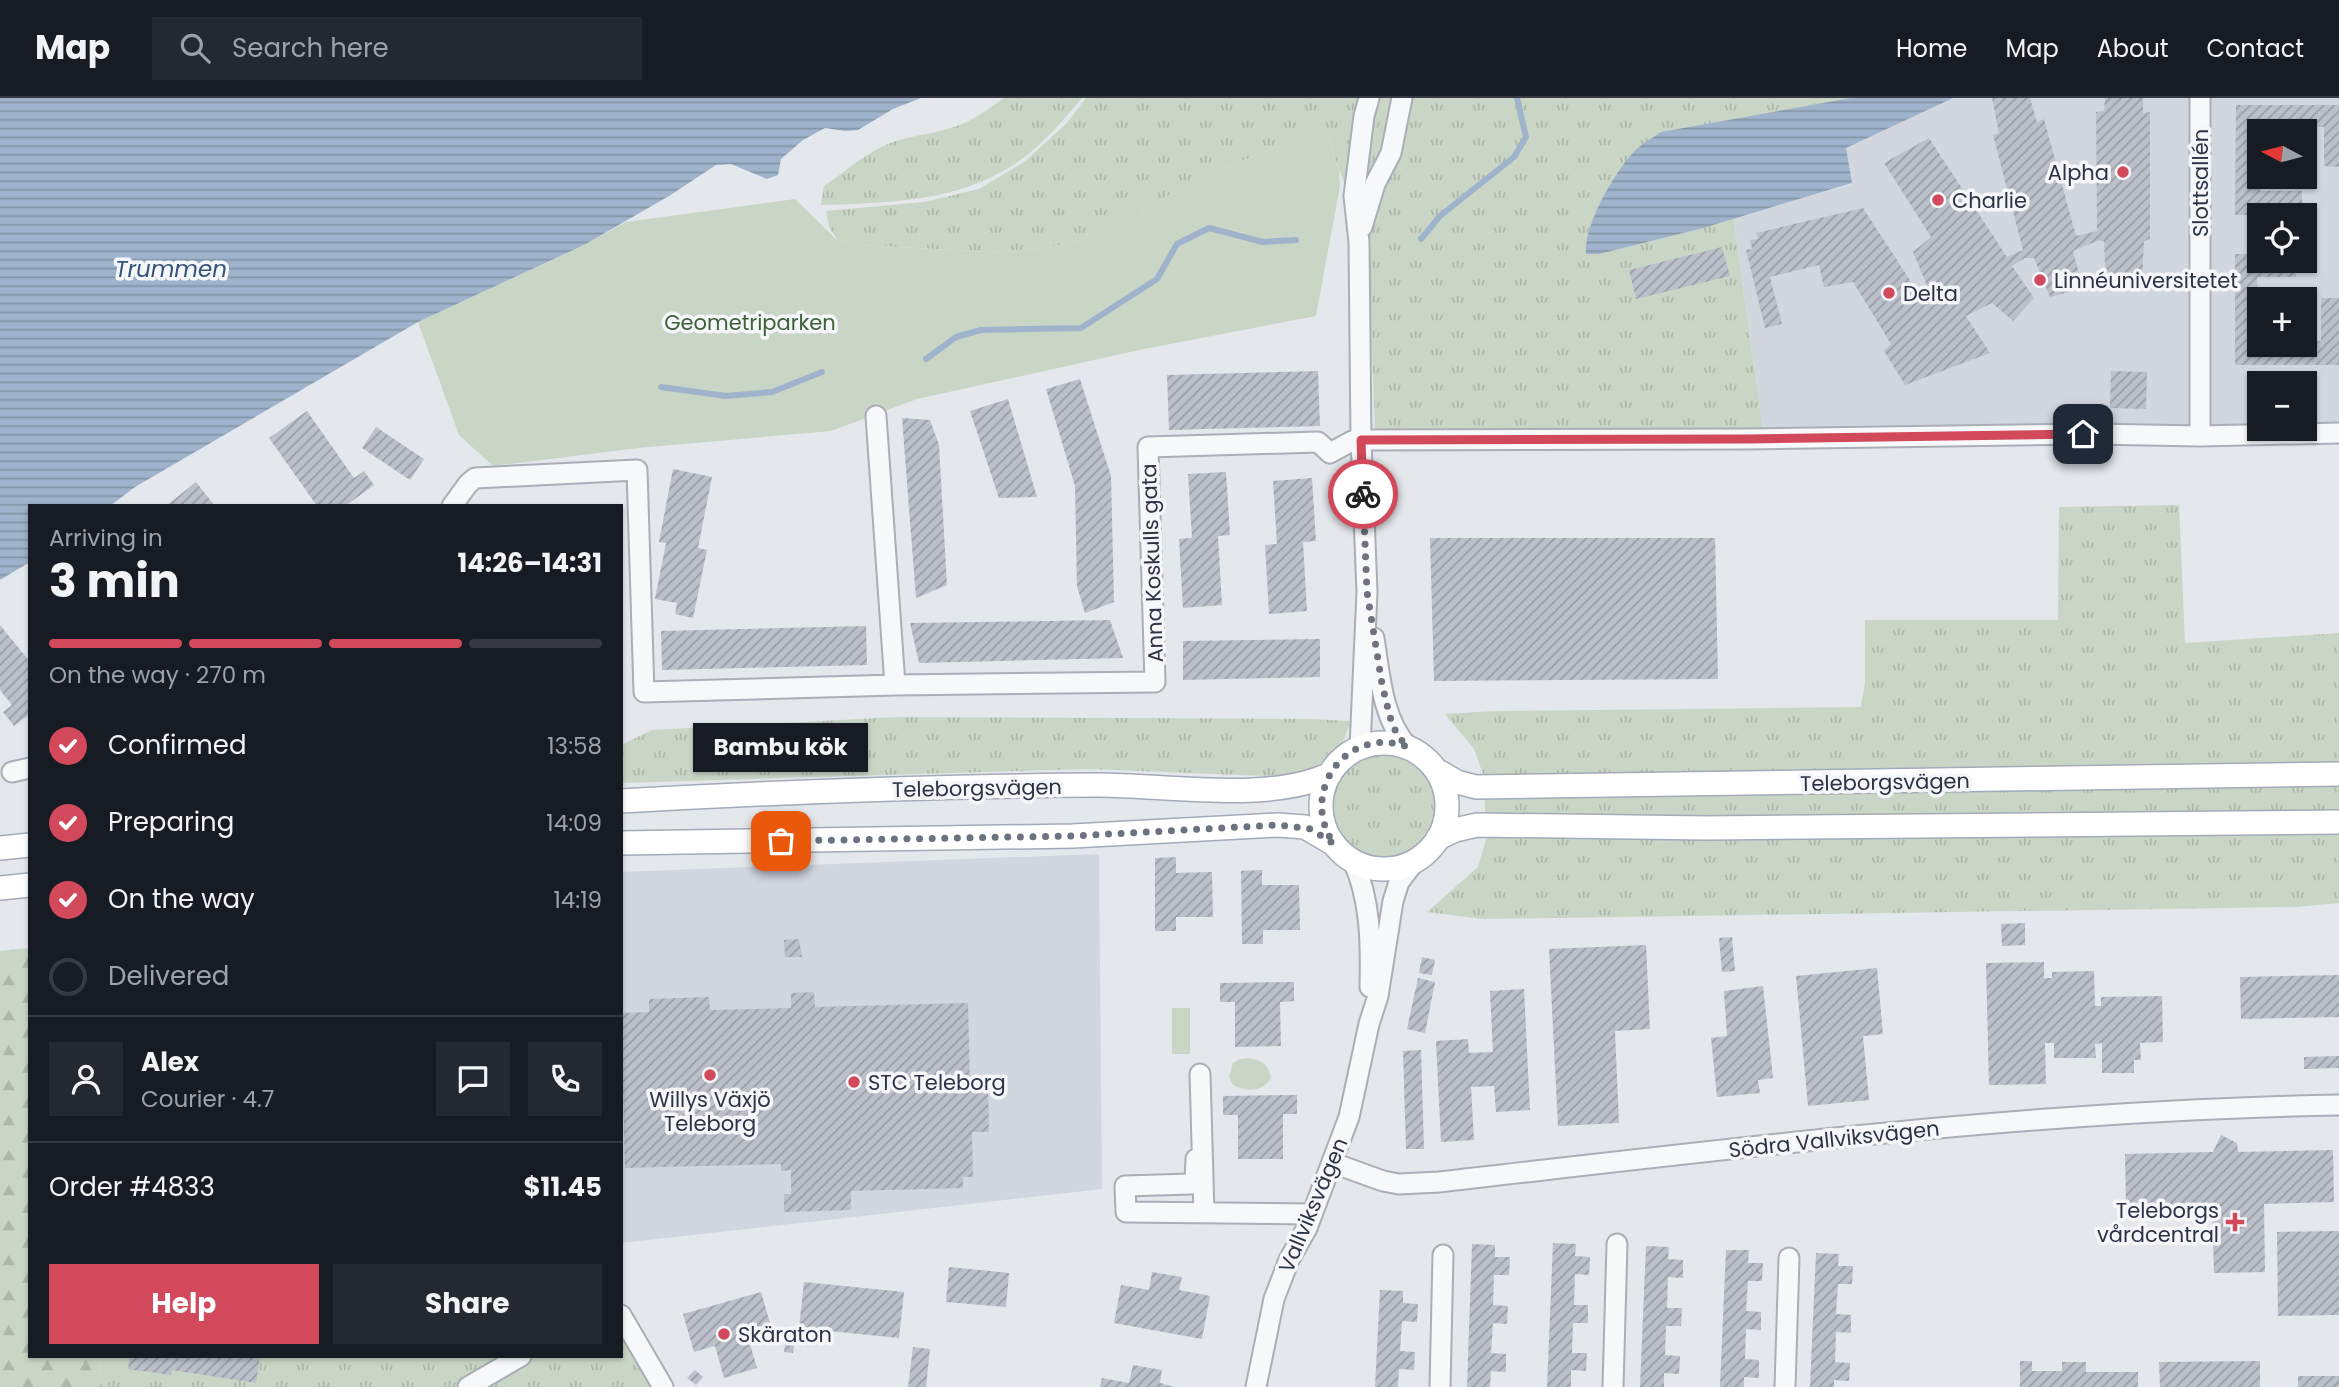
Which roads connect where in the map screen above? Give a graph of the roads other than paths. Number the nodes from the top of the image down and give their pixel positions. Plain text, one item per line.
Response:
1 (1369, 98) edge
2 (1402, 98) edge
3 (2200, 98) edge
4 (1359, 242) junction
5 (876, 416) dead end
6 (2339, 433) edge
7 (2200, 436) junction
8 (1361, 440) junction
9 (453, 504) edge
10 (1367, 592) junction
11 (895, 685) junction
12 (1360, 747) junction
13 (1408, 747) junction
14 (1436, 769) junction
15 (1330, 774) junction
16 (2339, 774) edge
17 (623, 801) edge
18 (2339, 822) edge
19 (1438, 838) junction
20 (623, 843) edge
21 (1334, 844) junction
22 (28, 845) edge
23 (0, 848) edge
24 (1415, 860) junction
25 (1353, 861) junction
26 (28, 885) edge
27 (0, 888) edge
28 (1369, 1024) junction
29 (1200, 1074) dead end
30 (2339, 1105) edge
31 (1196, 1159) dead end
32 (1333, 1163) junction
33 (1204, 1213) junction
34 (1311, 1214) junction
35 (1617, 1244) dead end
36 (1443, 1255) dead end
37 (1789, 1258) dead end
38 (623, 1318) edge
39 (518, 1358) edge
40 (468, 1387) edge
41 (663, 1387) edge
42 (1256, 1387) edge
43 (1440, 1387) edge
44 (1613, 1387) edge
45 (1785, 1387) edge

1 - 4 street
2 - 4 street
3 - 7 street, Slottsallén
4 - 8 street
5 - 11 street
6 - 7 street
7 - 8 street
8 - 10 street
8 - 11 street, Anna Koskulls gata
9 - 11 street, Anna Koskulls gata
10 - 12 street
10 - 13 street
12 - 13 main road
12 - 15 main road
13 - 14 main road
14 - 16 main road, Teleborgsvägen
14 - 19 main road
15 - 17 main road, Teleborgsvägen
15 - 21 main road
18 - 19 main road, Teleborgsvägen
19 - 24 main road
20 - 21 main road
21 - 25 main road
22 - 23 main road
24 - 25 main road
24 - 28 street, Vallviksvägen
25 - 28 street, Vallviksvägen
26 - 27 main road
28 - 32 street, Vallviksvägen
29 - 33 street
30 - 32 street, Södra Vallviksvägen
31 - 33 street
32 - 34 street, Vallviksvägen
33 - 34 street
34 - 42 street, Vallviksvägen
35 - 44 street
36 - 43 street
37 - 45 street
38 - 41 street
39 - 40 street

